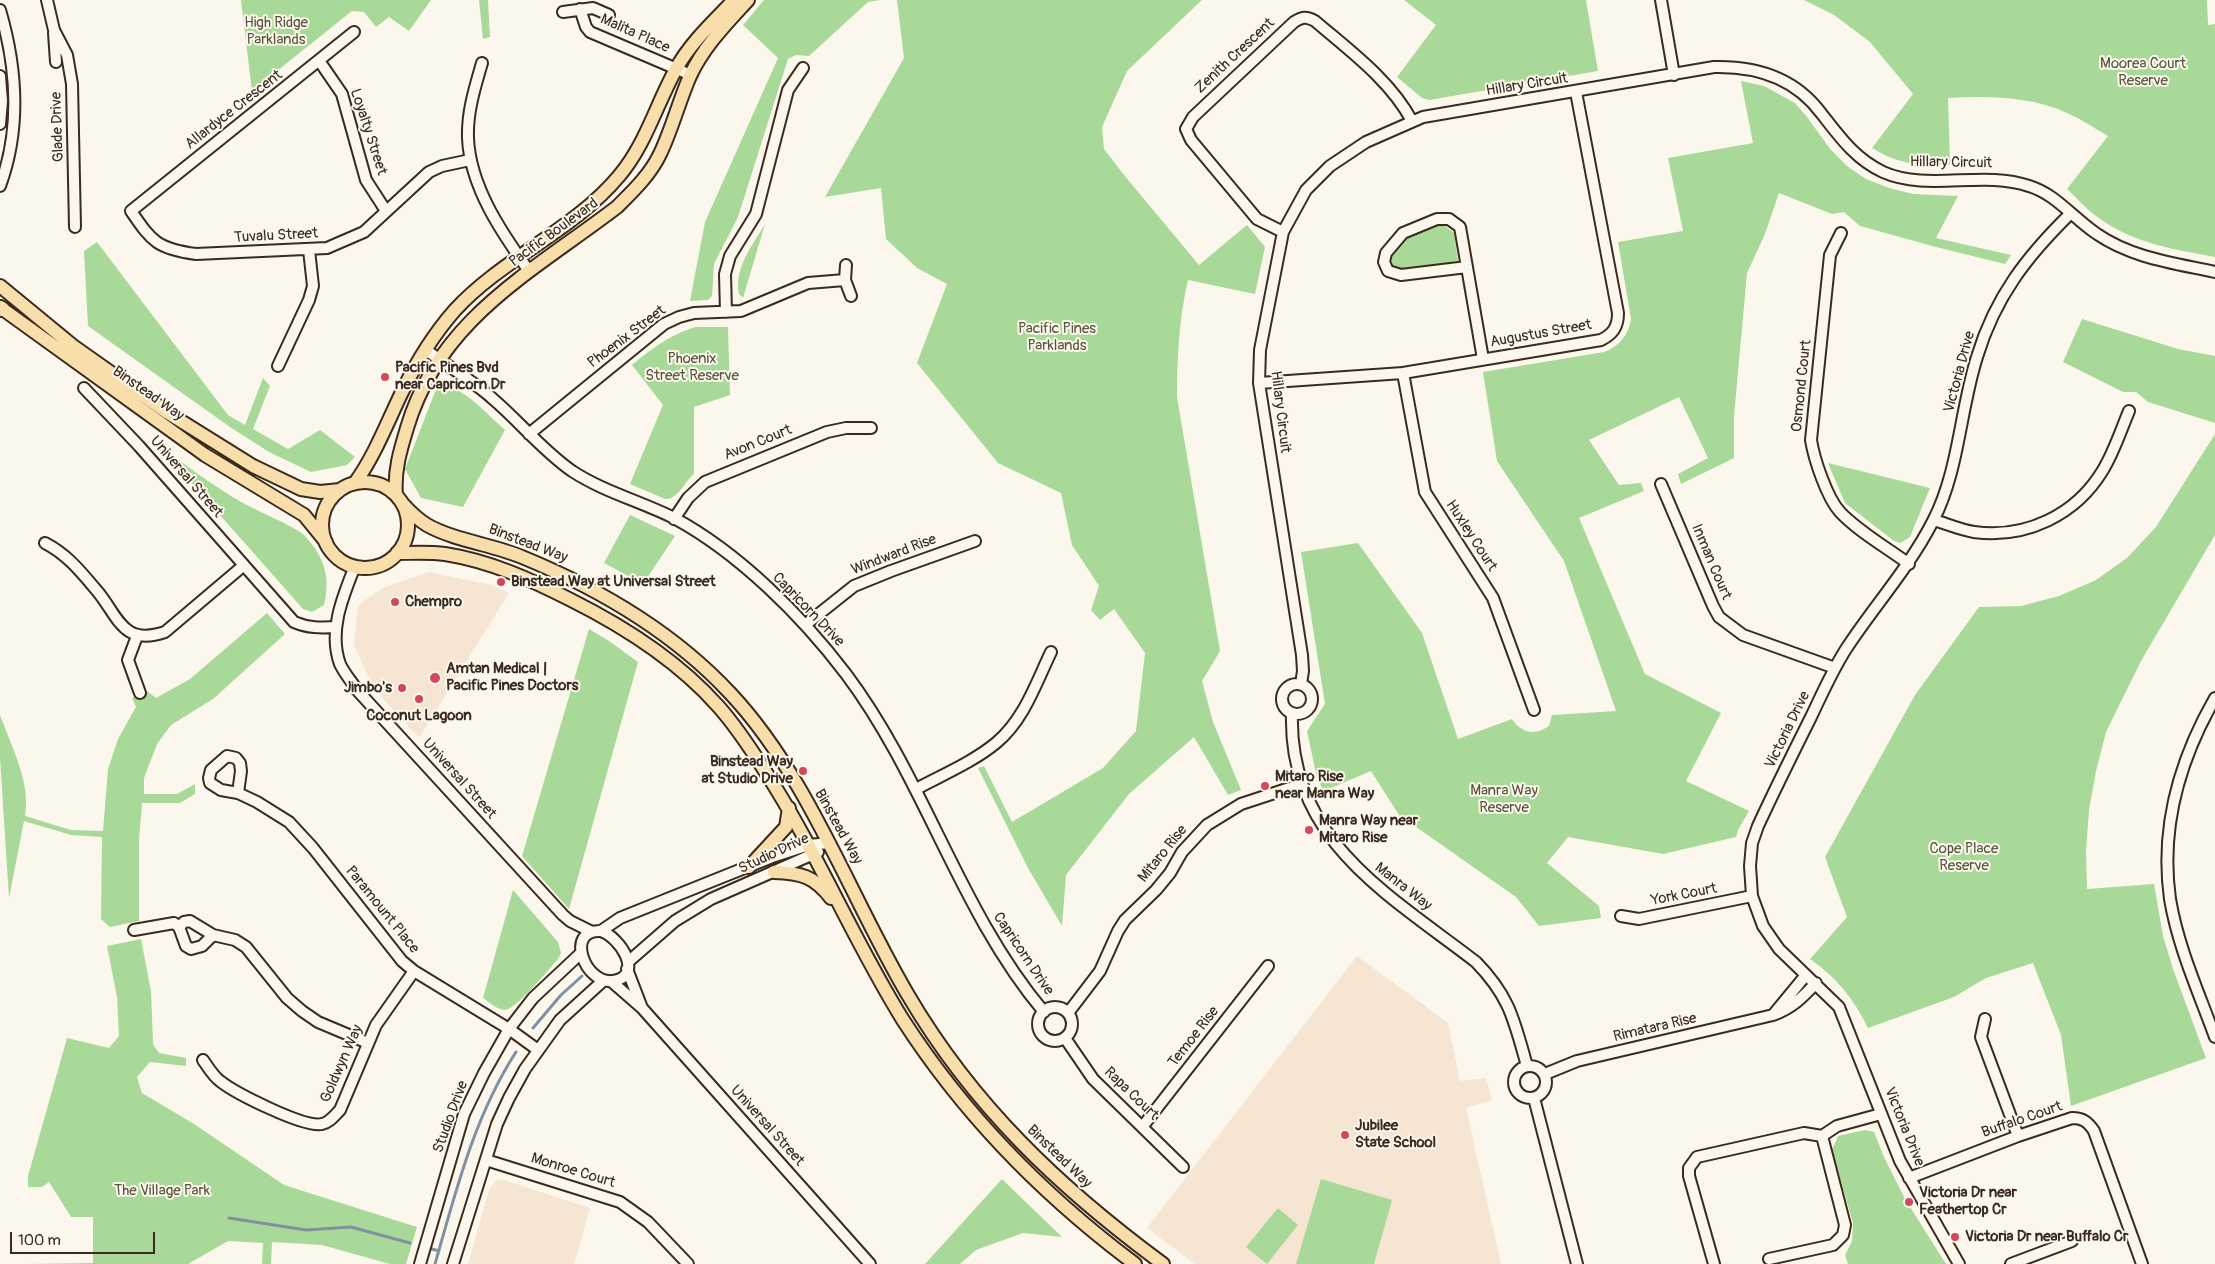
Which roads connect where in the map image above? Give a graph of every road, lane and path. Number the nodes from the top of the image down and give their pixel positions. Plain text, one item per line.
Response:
1 (47, 0) edge
2 (734, 0) edge
3 (748, 0) edge
4 (1661, 0) edge
5 (580, 9) junction
6 (0, 10) edge
7 (563, 12) dead end
8 (609, 15) dead end
9 (54, 30) junction
10 (354, 32) dead end
11 (56, 62) dead end
12 (320, 62) junction
13 (482, 63) dead end
14 (803, 68) dead end
15 (676, 69) junction
16 (691, 75) junction
17 (1674, 75) junction
18 (0, 76) edge
19 (1576, 92) junction
20 (1412, 121) junction
21 (0, 124) edge
22 (470, 160) junction
23 (0, 186) edge
24 (131, 211) joint
25 (386, 211) junction
26 (2071, 213) junction
27 (75, 227) dead end
28 (1283, 232) junction
29 (1841, 233) dead end
30 (309, 250) junction
31 (519, 258) junction
32 (846, 265) dead end
33 (1466, 268) junction
34 (529, 272) junction
35 (2215, 272) edge
36 (845, 280) junction
37 (0, 286) edge
38 (851, 296) dead end
39 (0, 308) edge
40 (726, 312) junction
41 (425, 349) junction
42 (439, 359) junction
43 (1483, 359) junction
44 (278, 366) dead end
45 (1403, 373) junction
46 (1259, 383) junction
47 (84, 388) dead end
48 (2130, 410) dead end
49 (871, 428) dead end
50 (529, 434) junction
51 (355, 483) junction
52 (1661, 484) dead end
53 (340, 490) junction
54 (399, 499) junction
55 (674, 519) junction
56 (1934, 520) junction
57 (974, 541) dead end
58 (326, 542) junction
59 (45, 543) dead end
60 (397, 553) junction
61 (1909, 564) junction
62 (243, 566) junction
63 (355, 566) junction
64 (805, 625) junction
65 (336, 627) junction
66 (137, 636) junction
67 (1051, 652) dead end
68 (1835, 668) junction
69 (1301, 684) junction
70 (140, 693) dead end
71 (2215, 698) edge
72 (1534, 710) dead end
73 (1292, 713) junction
74 (1302, 784) junction
75 (916, 788) junction
76 (238, 793) dead end
77 (789, 808) junction
78 (829, 843) junction
79 (811, 850) junction
80 (749, 867) junction
81 (774, 872) junction
82 (1752, 896) junction
83 (1621, 916) dead end
84 (846, 918) junction
85 (180, 927) junction
86 (134, 930) dead end
87 (596, 931) junction
88 (213, 935) junction
89 (580, 953) junction
90 (628, 966) junction
91 (1268, 966) dead end
92 (414, 971) junction
93 (1806, 975) junction
94 (608, 980) junction
95 (1816, 984) junction
96 (642, 1008) junction
97 (1044, 1012) junction
98 (1068, 1013) junction
99 (1773, 1016) junction
100 (1985, 1019) dead end
101 (508, 1029) junction
102 (1065, 1038) junction
103 (2215, 1038) edge
104 (368, 1043) junction
105 (538, 1050) junction
106 (203, 1060) dead end
107 (1527, 1066) junction
108 (1545, 1074) junction
109 (1534, 1098) junction
110 (1882, 1114) junction
111 (1143, 1126) junction
112 (1822, 1136) junction
113 (2018, 1136) junction
114 (486, 1160) junction
115 (1183, 1167) dead end
116 (1908, 1178) junction
117 (2072, 1241) dead end
118 (1769, 1260) dead end
119 (420, 1264) edge
120 (454, 1264) edge
121 (688, 1264) edge
122 (870, 1264) edge
123 (1134, 1264) edge
124 (1163, 1264) edge
125 (1577, 1264) edge
126 (1714, 1264) edge
127 (1959, 1264) edge
128 (2011, 1264) edge
129 (2142, 1264) edge

1 - 9 street, Glade Drive
2 - 15 main road, Pacific Boulevard
3 - 16 main road, Pacific Boulevard
4 - 17 street
5 - 7 street
5 - 8 street
5 - 15 street, Malita Place
6 - 23 street
9 - 11 street, Glade Drive
9 - 27 street, Glade Drive
10 - 12 street, Allardyce Crescent
12 - 24 street, Allardyce Crescent
12 - 25 street, Loyalty Street
13 - 22 street
14 - 40 street
15 - 16 street, Malita Place
15 - 31 main road, Pacific Boulevard
16 - 34 main road, Pacific Boulevard
17 - 19 street, Hillary Circuit
17 - 26 street, Hillary Circuit
18 - 21 street
19 - 20 street, Hillary Circuit
19 - 43 street, Augustus Street
20 - 28 street, Hillary Circuit
20 - 28 street, Zenith Crescent
22 - 25 street, Tuvalu Street
22 - 31 street
24 - 30 street, Tuvalu Street
25 - 30 street, Tuvalu Street
26 - 35 street, Hillary Circuit
26 - 56 street, Victoria Drive
28 - 46 street, Hillary Circuit
29 - 61 street, Osmond Court
30 - 44 street
31 - 34 street
31 - 41 main road, Pacific Boulevard
32 - 36 street
33 - 33 street
33 - 43 street
34 - 42 main road, Pacific Boulevard
36 - 38 street
36 - 40 street, Phoenix Street
37 - 53 main road, Binstead Way
39 - 58 main road, Binstead Way
40 - 50 street, Phoenix Street
41 - 42 street, Capricorn Drive
41 - 51 main road, Pacific Boulevard
42 - 50 street, Capricorn Drive
42 - 54 main road, Pacific Boulevard
43 - 45 street, Augustus Street
45 - 46 street, Augustus Street
45 - 72 street, Huxley Court
46 - 69 street, Hillary Circuit
47 - 62 street, Universal Street
48 - 56 street
49 - 55 street, Avon Court
50 - 55 street, Capricorn Drive
51 - 53 main road
51 - 54 main road
52 - 68 street, Inman Court
53 - 58 main road
54 - 60 main road
54 - 78 main road, Binstead Way
55 - 64 street, Capricorn Drive
56 - 61 street, Victoria Drive
57 - 64 street, Windward Rise
58 - 63 main road
59 - 66 street
60 - 63 main road
60 - 77 main road
61 - 68 street, Victoria Drive
62 - 65 street, Universal Street
62 - 66 street
63 - 65 street, Universal Street
64 - 75 street, Capricorn Drive
65 - 87 street, Universal Street
66 - 70 street
67 - 75 street
68 - 82 street, Victoria Drive
69 - 73 street
69 - 73 street
71 - 103 street
73 - 74 street, Manra Way
74 - 98 street, Mitaro Rise
74 - 107 street, Manra Way
75 - 97 street, Capricorn Drive
76 - 92 street, Paramount Place
77 - 79 main road
77 - 80 main road
78 - 79 street, Studio Drive
78 - 124 main road, Binstead Way
79 - 80 street, Studio Drive
79 - 81 street, Studio Drive
79 - 84 main road
80 - 87 street, Studio Drive
81 - 84 main road
81 - 90 street, Studio Drive
82 - 83 street, York Court
82 - 93 street, Victoria Drive
84 - 123 main road
85 - 86 street
85 - 88 street
85 - 88 street
87 - 89 street
87 - 90 street
88 - 104 street
89 - 94 street
89 - 101 street, Studio Drive
90 - 94 street
90 - 96 street, Universal Street
91 - 111 street, Temoe Rise
92 - 101 street, Paramount Place
92 - 104 street, Goldwyn Way
93 - 95 street, Victoria Drive
93 - 99 street
94 - 96 street, Universal Street
94 - 105 street
95 - 99 street, Rimatara Rise
95 - 110 street, Victoria Drive
96 - 122 street, Universal Street
97 - 98 street
97 - 102 street
98 - 102 street
99 - 108 street, Rimatara Rise
100 - 113 street
101 - 105 street, Paramount Place
101 - 119 street, Studio Drive
102 - 111 street, Rapa Court
104 - 106 street, Goldwyn Way
105 - 114 street
107 - 108 street
107 - 109 street
108 - 109 street
109 - 125 street
110 - 112 street
110 - 116 street, Victoria Drive
111 - 115 street, Rapa Court
112 - 118 street
112 - 126 street
113 - 116 street, Buffalo Court
113 - 129 street, Buffalo Court
114 - 120 street
114 - 121 street, Monroe Court
116 - 127 street, Victoria Drive
117 - 128 street

